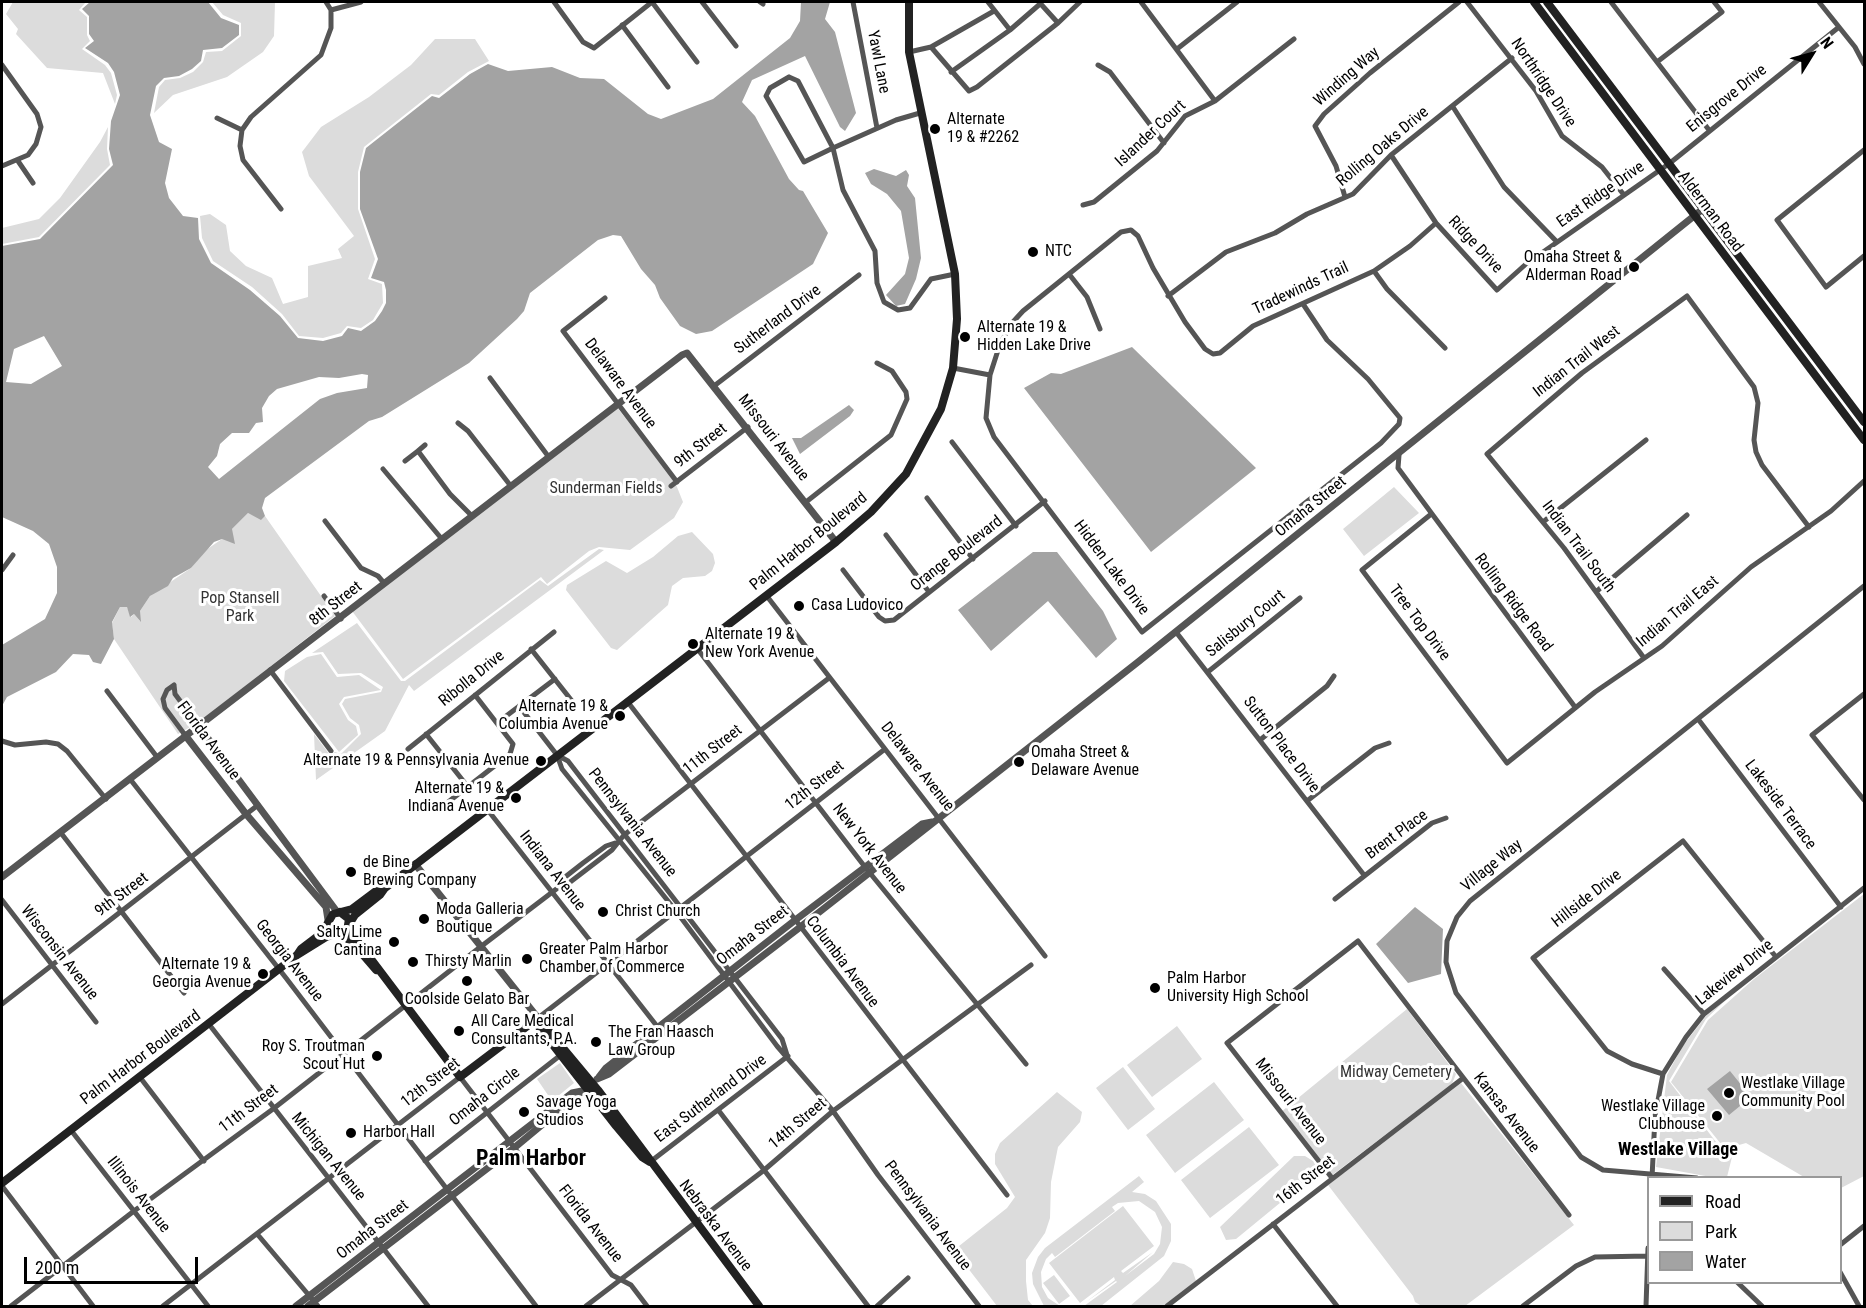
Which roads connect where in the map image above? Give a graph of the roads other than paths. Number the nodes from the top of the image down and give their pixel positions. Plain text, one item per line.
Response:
1 (327, 2) edge
2 (361, 2) edge
3 (554, 2) edge
4 (652, 2) edge
5 (702, 2) edge
6 (853, 2) edge
7 (909, 2) edge
8 (988, 2) edge
9 (1080, 2) edge
10 (1140, 2) edge
11 (1238, 2) edge
12 (1460, 2) edge
13 (1534, 2) edge
14 (1548, 2) edge
15 (1611, 2) edge
16 (1714, 2) edge
17 (1819, 2) edge
18 (1039, 3) edge
19 (1469, 3) edge
20 (331, 10) junction
21 (994, 11) junction
22 (1058, 23) junction
23 (622, 25) junction
24 (1839, 27) junction
25 (1010, 30) junction
26 (1294, 39) dead end
27 (736, 46) dead end
28 (931, 47) junction
29 (1177, 49) junction
30 (909, 52) junction
31 (1512, 58) junction
32 (697, 62) dead end
33 (1657, 62) junction
34 (1864, 64) edge
35 (2, 65) edge
36 (1098, 65) dead end
37 (951, 72) junction
38 (668, 87) dead end
39 (1215, 101) junction
40 (1453, 107) junction
41 (920, 113) junction
42 (217, 118) dead end
43 (877, 128) junction
44 (243, 130) junction
45 (1709, 130) junction
46 (1164, 143) junction
47 (833, 148) junction
48 (1864, 150) edge
49 (1391, 155) junction
50 (18, 161) junction
51 (1670, 163) junction
52 (2, 166) edge
53 (1661, 170) junction
54 (33, 183) dead end
55 (1624, 195) junction
56 (1345, 197) junction
57 (1083, 206) dead end
58 (1704, 208) junction
59 (281, 209) dead end
60 (1695, 214) junction
61 (1436, 223) junction
62 (1131, 230) joint
63 (1557, 242) junction
64 (1864, 256) edge
65 (1374, 271) junction
66 (954, 274) junction
67 (1069, 274) junction
68 (859, 275) dead end
69 (1168, 296) junction
70 (605, 298) dead end
71 (1303, 304) junction
72 (1100, 329) dead end
73 (1445, 348) dead end
74 (687, 353) joint
75 (877, 363) dead end
76 (953, 368) junction
77 (990, 375) junction
78 (490, 378) dead end
79 (714, 386) junction
80 (618, 402) junction
81 (1864, 419) edge
82 (458, 423) dead end
83 (1853, 425) junction
84 (748, 427) junction
85 (1864, 440) edge
86 (1646, 441) dead end
87 (952, 442) dead end
88 (425, 445) dead end
89 (418, 451) junction
90 (1399, 454) junction
91 (1487, 454) joint
92 (548, 456) junction
93 (405, 461) dead end
94 (382, 469) dead end
95 (1864, 481) edge
96 (677, 482) junction
97 (510, 485) junction
98 (671, 486) dead end
99 (927, 498) dead end
100 (1044, 501) junction
101 (806, 502) junction
102 (471, 515) junction
103 (1430, 515) junction
104 (1687, 515) dead end
105 (325, 521) dead end
106 (1543, 522) junction
107 (1016, 526) junction
108 (1809, 527) junction
109 (886, 535) dead end
110 (441, 538) junction
111 (836, 542) junction
112 (13, 555) dead end
113 (973, 559) junction
114 (2, 570) edge
115 (843, 570) dead end
116 (384, 583) junction
117 (1864, 586) edge
118 (1597, 591) junction
119 (929, 592) junction
120 (766, 595) junction
121 (324, 596) dead end
122 (1300, 598) dead end
123 (341, 618) junction
124 (554, 632) dead end
125 (1176, 632) junction
126 (696, 647) junction
127 (531, 649) junction
128 (1644, 658) junction
129 (270, 670) junction
130 (1209, 671) junction
131 (1334, 676) dead end
132 (829, 678) junction
133 (555, 679) junction
134 (107, 691) dead end
135 (1864, 694) edge
136 (475, 695) junction
137 (572, 701) dead end
138 (627, 701) junction
139 (519, 706) junction
140 (1575, 707) junction
141 (1698, 719) junction
142 (497, 723) junction
143 (198, 725) junction
144 (759, 730) junction
145 (426, 734) junction
146 (185, 735) junction
147 (1260, 740) junction
148 (2, 741) edge
149 (1389, 743) dead end
150 (408, 749) dead end
151 (885, 749) junction
152 (331, 751) dead end
153 (557, 754) junction
154 (157, 757) junction
155 (1507, 763) joint
156 (130, 779) junction
157 (690, 786) junction
158 (468, 787) junction
159 (106, 799) junction
160 (1864, 800) edge
161 (1306, 801) junction
162 (816, 803) junction
163 (258, 805) junction
164 (443, 806) dead end
165 (487, 809) junction
166 (246, 814) junction
167 (939, 816) junction
168 (1446, 818) dead end
169 (61, 833) junction
170 (624, 835) junction
171 (617, 842) junction
172 (193, 857) junction
173 (746, 857) junction
174 (415, 864) junction
175 (867, 870) junction
176 (1364, 875) junction
177 (2, 877) edge
178 (384, 888) junction
179 (1864, 888) edge
180 (551, 893) junction
181 (1335, 899) dead end
182 (2, 900) edge
183 (1841, 907) junction
184 (678, 909) junction
185 (122, 912) junction
186 (339, 912) junction
187 (328, 921) junction
188 (794, 921) junction
189 (350, 925) junction
190 (799, 928) junction
191 (339, 935) junction
192 (1358, 941) joint
193 (479, 948) junction
194 (297, 955) junction
195 (1045, 956) dead end
196 (1776, 957) junction
197 (53, 964) junction
198 (607, 964) junction
199 (1031, 965) dead end
200 (279, 969) junction
201 (1664, 969) dead end
202 (732, 974) junction
203 (386, 979) junction
204 (725, 980) junction
205 (184, 993) dead end
206 (2, 1005) edge
207 (405, 1005) junction
208 (977, 1006) junction
209 (1704, 1014) junction
210 (538, 1018) junction
211 (96, 1022) dead end
212 (208, 1023) junction
213 (660, 1031) junction
214 (343, 1054) junction
215 (562, 1054) junction
216 (788, 1056) junction
217 (902, 1061) junction
218 (1026, 1064) dead end
219 (1664, 1074) junction
220 (139, 1076) junction
221 (460, 1077) junction
222 (1462, 1079) junction
223 (589, 1085) junction
224 (273, 1109) junction
225 (719, 1111) junction
226 (487, 1112) junction
227 (833, 1112) junction
228 (398, 1127) junction
229 (70, 1129) junction
230 (512, 1145) junction
231 (204, 1161) junction
232 (425, 1161) junction
233 (650, 1162) junction
234 (763, 1171) junction
235 (1652, 1175) edge
236 (1667, 1176) edge
237 (328, 1178) junction
238 (1332, 1178) junction
239 (2, 1184) edge
240 (450, 1193) junction
241 (1007, 1195) dead end
242 (134, 1211) junction
243 (1569, 1215) dead end
244 (695, 1223) junction
245 (1273, 1224) junction
246 (1864, 1226) edge
247 (258, 1235) junction
248 (1842, 1243) edge
249 (381, 1245) junction
250 (1647, 1256) edge
251 (62, 1266) junction
252 (1842, 1276) edge
253 (909, 1278) dead end
254 (620, 1281) junction
255 (1647, 1281) edge
256 (1739, 1284) edge
257 (191, 1285) junction
258 (312, 1303) edge
259 (11, 1306) edge
260 (93, 1306) edge
261 (163, 1306) edge
262 (208, 1306) edge
263 (296, 1306) edge
264 (428, 1306) edge
265 (536, 1306) edge
266 (586, 1306) edge
267 (647, 1306) edge
268 (759, 1306) edge
269 (868, 1306) edge
270 (877, 1306) edge
271 (979, 1306) edge
272 (1167, 1306) edge
273 (1337, 1306) edge
274 (1523, 1306) edge
275 (1646, 1306) edge
276 (1762, 1306) edge
277 (1859, 1306) edge

1 - 20 street
2 - 20 street
3 - 23 street
4 - 23 street
4 - 32 street
5 - 27 street
6 - 43 street, Yawl Lane
7 - 30 main road
8 - 21 street
9 - 22 street
10 - 29 street
11 - 29 street
12 - 56 street, Winding Way
13 - 53 main road, Alderman Road
14 - 51 main road, Alderman Road
15 - 33 street
16 - 33 street
17 - 24 street
18 - 22 street
18 - 25 street
19 - 31 street, Northridge Drive
20 - 44 street
21 - 25 street
21 - 28 street
22 - 37 street
23 - 38 street
24 - 34 street
24 - 45 street, Enisgrove Drive
25 - 37 street
26 - 39 street, Islander Court
28 - 30 street
28 - 37 street
29 - 39 street
30 - 41 main road, Palm Harbor Boulevard
31 - 40 street, Rolling Oaks Drive
31 - 55 street, Northridge Drive
33 - 45 street
35 - 50 street
36 - 46 street
39 - 46 street, Islander Court
40 - 49 street, Rolling Oaks Drive
40 - 63 street
41 - 43 street
41 - 66 main road, Palm Harbor Boulevard
42 - 44 street
43 - 47 street
44 - 59 street
45 - 51 street, Enisgrove Drive
46 - 57 street, Islander Court
47 - 47 street
47 - 66 street
48 - 64 street
49 - 56 street, Rolling Oaks Drive
49 - 61 street, Ridge Drive
50 - 52 street
50 - 54 street
51 - 53 street, Enisgrove Drive
51 - 58 main road, Alderman Road
53 - 55 street, East Ridge Drive
53 - 60 main road, Alderman Road
55 - 63 street, East Ridge Drive
56 - 69 street, Rolling Oaks Drive
58 - 60 street, Omaha Street
58 - 81 main road, Alderman Road
60 - 83 main road, Alderman Road
60 - 90 street, Omaha Street
61 - 63 street, Ridge Drive
61 - 65 street, Tradewinds Trail
62 - 67 street, Hidden Lake Drive
62 - 69 street, Tradewinds Trail
65 - 71 street, Tradewinds Trail
65 - 73 street
66 - 76 main road, Palm Harbor Boulevard
67 - 72 street
67 - 77 street, Hidden Lake Drive
68 - 79 street, Sutherland Drive
69 - 71 street, Tradewinds Trail
70 - 80 street, Delaware Avenue
71 - 100 street, Hidden Lake Drive
74 - 79 street, Missouri Avenue
74 - 80 street, 8th Street
75 - 101 street
76 - 77 street
76 - 111 main road, Palm Harbor Boulevard
77 - 100 street, Hidden Lake Drive
78 - 92 street
79 - 84 street, Missouri Avenue
80 - 92 street, 8th Street
80 - 96 street, Delaware Avenue
81 - 83 street
82 - 97 street
83 - 85 main road, Alderman Road
84 - 96 street, 9th Street
84 - 101 street, Missouri Avenue
86 - 106 street
87 - 107 street
88 - 89 street
89 - 93 street
89 - 102 street
90 - 103 street, Rolling Ridge Road
90 - 125 street, Omaha Street
91 - 106 street, Indian Trail South
91 - 108 street, Indian Trail West
92 - 97 street, 8th Street
94 - 110 street
95 - 108 street, Indian Trail East
96 - 98 street, 9th Street
97 - 102 street, 8th Street
99 - 113 street
100 - 107 street, Orange Boulevard
101 - 111 street, Missouri Avenue
102 - 110 street, 8th Street
103 - 140 street, Rolling Ridge Road
103 - 155 street, Tree Top Drive
104 - 118 street
105 - 116 street
106 - 118 street, Indian Trail South
107 - 113 street, Orange Boulevard
108 - 128 street, Indian Trail East
109 - 119 street
110 - 116 street, 8th Street
111 - 120 main road, Palm Harbor Boulevard
112 - 114 street
113 - 119 street, Orange Boulevard
115 - 119 street, Orange Boulevard
116 - 123 street, 8th Street
117 - 141 street, Village Way
118 - 128 street, Indian Trail South
120 - 126 main road, Palm Harbor Boulevard
120 - 132 street, Delaware Avenue
121 - 123 street
122 - 130 street, Salisbury Court
123 - 129 street, 8th Street
124 - 127 street, Ribolla Drive
125 - 130 street, Sutton Place Drive
125 - 167 street, Omaha Street
126 - 138 main road, Palm Harbor Boulevard
126 - 144 street, New York Avenue
127 - 133 street
127 - 136 street, Ribolla Drive
128 - 140 street, Indian Trail East
129 - 143 street, 8th Street
129 - 152 street
130 - 147 street, Sutton Place Drive
131 - 147 street
132 - 144 street, 11th Street
132 - 151 street, Delaware Avenue
133 - 137 street
133 - 139 street
134 - 154 street
135 - 160 street
136 - 142 street
136 - 145 street, Ribolla Drive
138 - 153 main road, Palm Harbor Boulevard
138 - 157 street, Columbia Avenue
139 - 142 street
139 - 153 street, Pennsylvania Avenue
140 - 155 street, Indian Trail East
141 - 183 street, Lakeside Terrace
141 - 235 street, Village Way
142 - 158 street
143 - 146 street, 8th Street
143 - 146 street, Florida Avenue
143 - 163 street, Florida Avenue
144 - 157 street, 11th Street
144 - 162 street, New York Avenue
145 - 150 street, Ribolla Drive
145 - 158 street
146 - 154 street, 8th Street
146 - 166 street, Florida Avenue
147 - 161 street, Sutton Place Drive
148 - 159 street
149 - 161 street
151 - 162 street, 12th Street
151 - 167 street, Delaware Avenue
153 - 165 main road
153 - 170 street, Pennsylvania Avenue
153 - 171 street, Pennsylvania Avenue
154 - 156 street, 8th Street
156 - 159 street, 8th Street
156 - 172 street, Georgia Avenue
157 - 170 street, 11th Street
157 - 173 street, Columbia Avenue
158 - 164 street
159 - 169 street, 8th Street
161 - 176 street, Sutton Place Drive
162 - 173 street, 12th Street
162 - 175 street, New York Avenue
163 - 166 street, 9th Street
163 - 186 street, Florida Avenue
165 - 174 main road
165 - 180 street, Indiana Avenue
166 - 172 street, 9th Street
166 - 187 street, Florida Avenue
167 - 175 street, Omaha Street
167 - 195 street, Delaware Avenue
168 - 176 street, Brent Place
169 - 177 street, 8th Street
169 - 185 street
170 - 171 street, 11th Street
170 - 184 street, Pennsylvania Avenue
171 - 180 street, 11th Street
171 - 184 street, Pennsylvania Avenue
172 - 185 street, 9th Street
172 - 200 street, Georgia Avenue
173 - 184 street, 12th Street
173 - 188 street, Columbia Avenue
174 - 178 main road
174 - 193 street, Nebraska Avenue
175 - 188 street, Omaha Street
175 - 190 street, Omaha Street
175 - 208 street, New York Avenue
176 - 181 street, Brent Place
178 - 186 main road
178 - 189 main road
179 - 183 street, Lakeview Drive
180 - 193 street, 11th Street
180 - 198 street, Indiana Avenue
182 - 197 street, Wisconsin Avenue
183 - 196 street, Lakeview Drive
184 - 198 street, 12th Street
184 - 202 street, Pennsylvania Avenue
184 - 204 street, Pennsylvania Avenue
185 - 197 street, 9th Street
185 - 205 street
186 - 187 main road
186 - 189 main road
187 - 191 main road
187 - 194 main road, Palm Harbor Boulevard
188 - 190 street, Columbia Avenue
188 - 202 street, Omaha Street
189 - 191 main road
189 - 203 main road, Florida Avenue
190 - 202 street, Omaha Street
190 - 217 street, Columbia Avenue
191 - 194 main road, Palm Harbor Boulevard
191 - 203 main road, Florida Avenue
192 - 222 street, Kansas Avenue
192 - 238 street, Missouri Avenue
193 - 207 street, 11th Street
193 - 210 street, Nebraska Avenue
194 - 200 main road, Palm Harbor Boulevard
196 - 209 street, Lakeview Drive
196 - 219 street, Hillside Drive
197 - 206 street, 9th Street
197 - 211 street, Wisconsin Avenue
198 - 210 street, 12th Street
198 - 213 street, Indiana Avenue
199 - 208 street, 14th Street
200 - 212 main road, Palm Harbor Boulevard
200 - 214 street, Georgia Avenue
201 - 209 street
202 - 204 street, Omaha Street
202 - 216 street, Pennsylvania Avenue
203 - 207 main road, Florida Avenue
204 - 213 street, Omaha Street
204 - 216 street, Pennsylvania Avenue
207 - 214 street, 11th Street
207 - 221 main road, Florida Avenue
208 - 217 street, 14th Street
208 - 218 street, New York Avenue
209 - 219 street, Lakeview Drive
210 - 215 main road, Nebraska Avenue
210 - 221 main road, 12th Street
210 - 223 main road, Nebraska Avenue
212 - 220 main road, Palm Harbor Boulevard
212 - 224 street, Michigan Avenue
213 - 223 street, Omaha Street
214 - 224 street, 11th Street
214 - 228 street, Georgia Avenue
215 - 223 main road, Nebraska Avenue
215 - 226 street, Omaha Circle
216 - 225 street, East Sutherland Drive
216 - 227 street, Pennsylvania Avenue
217 - 227 street, 14th Street
217 - 241 street, Columbia Avenue
219 - 235 street, Lakeview Drive
220 - 229 main road, Palm Harbor Boulevard
220 - 231 street
221 - 226 street, Florida Avenue
221 - 228 street, 12th Street
222 - 238 street, 16th Street
222 - 243 street, Kansas Avenue
223 - 230 street, Omaha Street
223 - 233 main road, Nebraska Avenue
224 - 231 street, 11th Street
224 - 237 street, Michigan Avenue
225 - 233 street, East Sutherland Drive
225 - 234 street
226 - 230 street, Florida Avenue
226 - 232 street, Omaha Circle
227 - 234 street, 14th Street
227 - 271 street, Pennsylvania Avenue
228 - 232 street, Georgia Avenue
228 - 237 street, 12th Street
229 - 239 main road, Palm Harbor Boulevard
229 - 242 street, Illinois Avenue
230 - 240 street, Omaha Street
230 - 254 street, Florida Avenue
231 - 242 street, 11th Street
232 - 240 street
233 - 244 main road, Nebraska Avenue
234 - 244 street, 14th Street
234 - 269 street
235 - 236 street, Village Way
237 - 247 street, 12th Street
237 - 249 street, Michigan Avenue
238 - 245 street, 16th Street
239 - 251 street
240 - 249 street, Omaha Street
240 - 265 street
242 - 251 street, 11th Street
242 - 257 street, Illinois Avenue
244 - 254 street, 14th Street
244 - 268 main road, Nebraska Avenue
245 - 272 street, 16th Street
245 - 273 street
246 - 248 street
247 - 257 street, 12th Street
247 - 258 street
249 - 258 street, Omaha Street
249 - 264 street, Michigan Avenue
250 - 274 street
251 - 259 street, 11th Street
251 - 260 street
252 - 277 street
253 - 270 street
254 - 266 street, 14th Street
254 - 267 street, Florida Avenue
255 - 275 street
256 - 276 street
257 - 261 street, 12th Street
257 - 262 street, Illinois Avenue
258 - 263 street, Omaha Street

